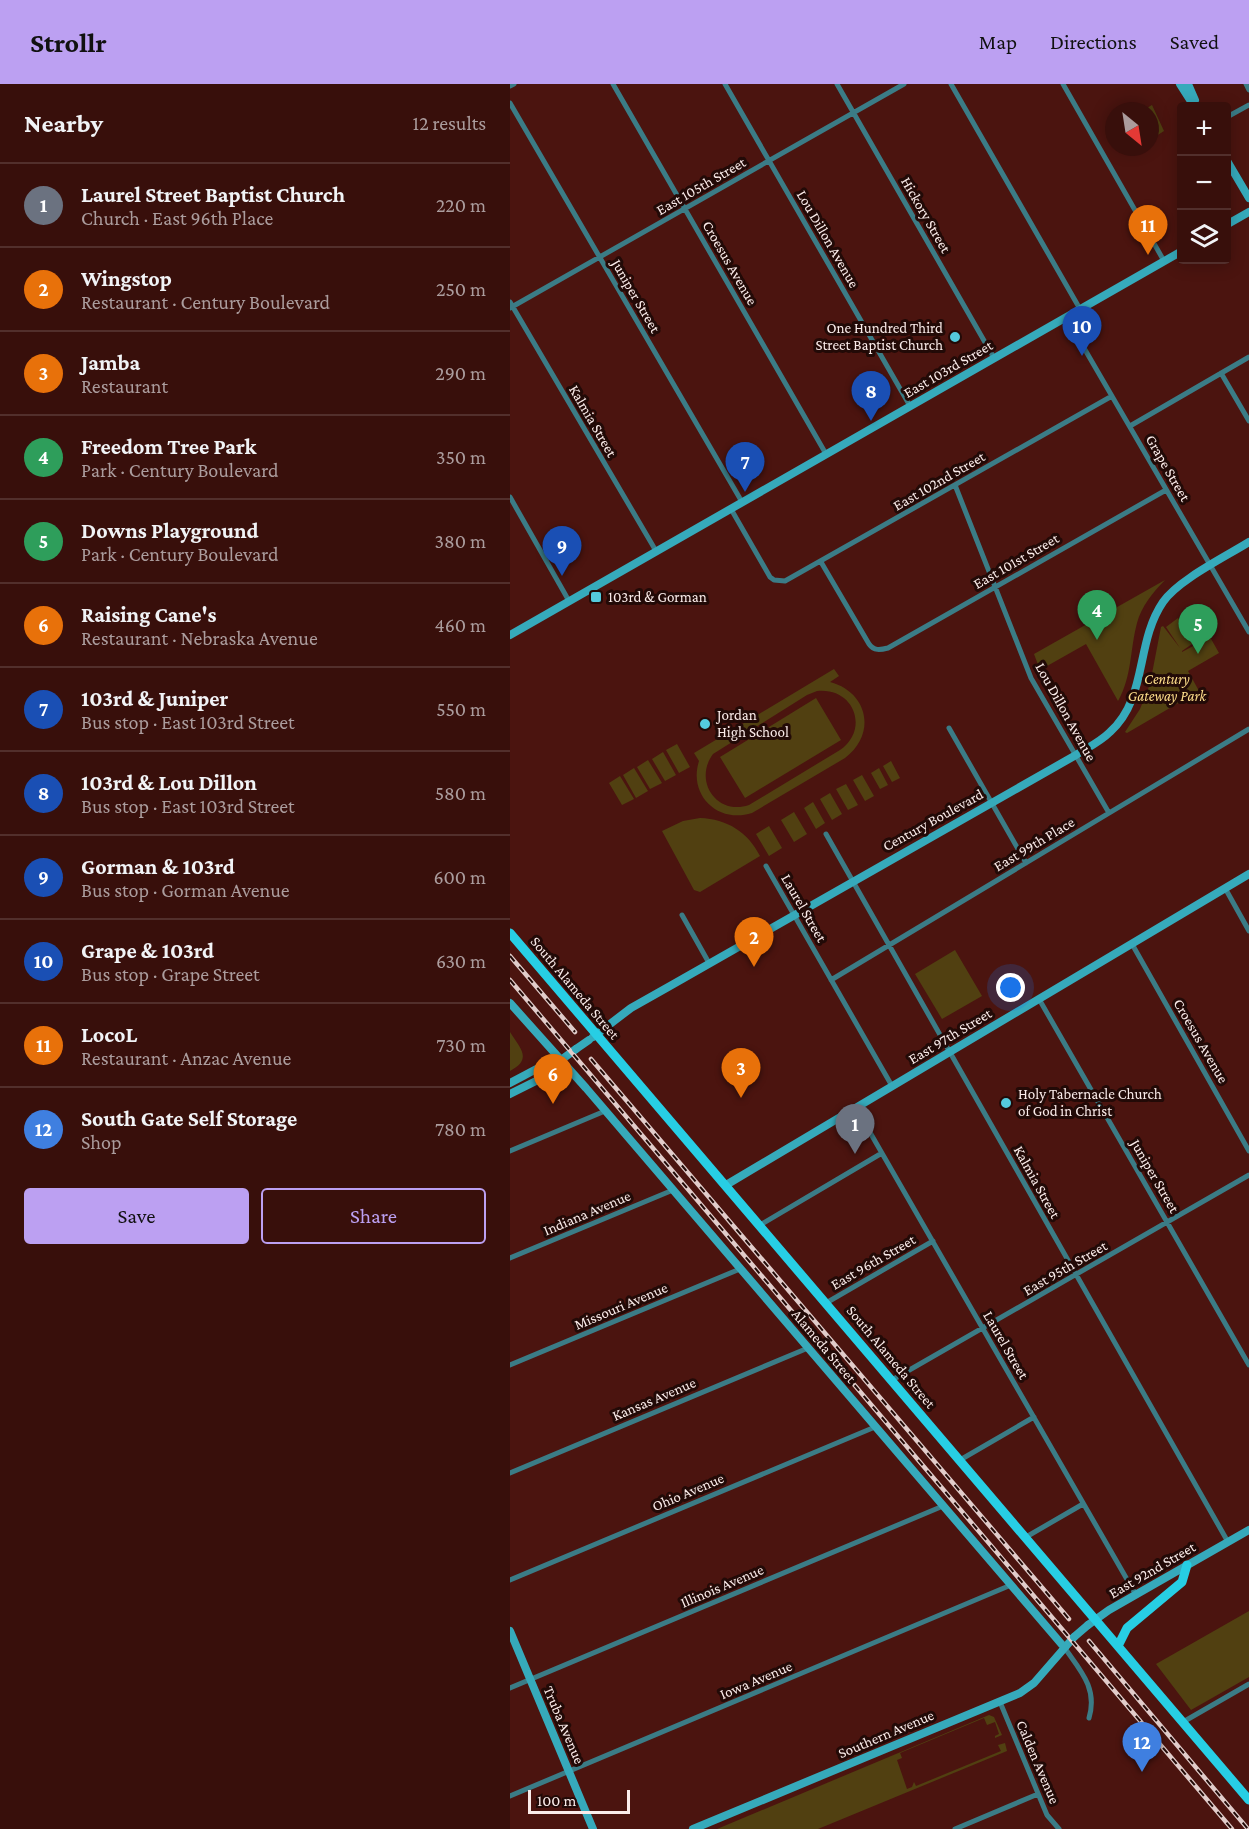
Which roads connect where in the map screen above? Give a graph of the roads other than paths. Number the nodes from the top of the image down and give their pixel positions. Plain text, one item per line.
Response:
1 (514, 84) edge
2 (614, 84) edge
3 (725, 84) edge
4 (837, 84) edge
5 (904, 84) edge
6 (951, 84) edge
7 (1063, 84) edge
8 (1180, 84) edge
9 (1188, 84) edge
10 (1246, 84) edge
11 (510, 86) edge
12 (1249, 90) edge
13 (1193, 102) edge
14 (1195, 102) edge
15 (510, 103) edge
16 (1249, 105) edge
17 (854, 112) junction
18 (1231, 115) edge
19 (769, 161) junction
20 (1231, 166) edge
21 (1249, 198) edge
22 (685, 209) junction
23 (1249, 212) edge
24 (1231, 223) edge
25 (1177, 254) edge
26 (600, 257) junction
27 (1164, 261) junction
28 (511, 305) edge
29 (1080, 309) junction
30 (1066, 317) junction
31 (1249, 357) edge
32 (993, 358) junction
33 (1221, 373) junction
34 (1112, 396) junction
35 (910, 406) junction
36 (1249, 421) edge
37 (1130, 426) junction
38 (826, 454) junction
39 (955, 485) junction
40 (1167, 490) junction
41 (510, 497) edge
42 (742, 502) junction
43 (731, 508) junction
44 (1249, 542) edge
45 (656, 551) junction
46 (821, 562) junction
47 (1211, 566) junction
48 (995, 587) junction
49 (569, 601) junction
50 (1249, 632) edge
51 (510, 635) edge
52 (949, 728) dead end
53 (1249, 729) edge
54 (1076, 755) junction
55 (991, 802) junction
56 (1109, 813) junction
57 (825, 834) dead end
58 (1026, 863) junction
59 (766, 866) dead end
60 (1249, 874) edge
61 (852, 881) junction
62 (1225, 888) junction
63 (794, 914) junction
64 (682, 915) dead end
65 (1249, 931) edge
66 (510, 933) edge
67 (1132, 944) junction
68 (889, 945) junction
69 (709, 963) junction
70 (831, 980) junction
71 (1039, 999) junction
72 (510, 1003) edge
73 (592, 1037) junction
74 (950, 1052) junction
75 (561, 1060) junction
76 (510, 1083) edge
77 (892, 1086) junction
78 (510, 1094) edge
79 (856, 1108) junction
80 (605, 1111) junction
81 (510, 1150) edge
82 (1249, 1151) edge
83 (882, 1154) junction
84 (1249, 1175) edge
85 (726, 1185) junction
86 (673, 1190) junction
87 (1167, 1223) junction
88 (760, 1225) junction
89 (933, 1241) junction
90 (510, 1258) edge
91 (740, 1269) junction
92 (1076, 1275) junction
93 (826, 1303) junction
94 (982, 1328) junction
95 (808, 1348) junction
96 (510, 1365) edge
97 (1249, 1365) edge
98 (892, 1380) junction
99 (1034, 1417) junction
100 (875, 1427) junction
101 (960, 1460) junction
102 (510, 1473) edge
103 (1083, 1504) junction
104 (943, 1506) junction
105 (1249, 1530) edge
106 (1026, 1537) junction
107 (1228, 1542) junction
108 (1187, 1565) junction
109 (510, 1580) edge
110 (1011, 1585) junction
111 (1136, 1595) junction
112 (1092, 1622) junction
113 (510, 1630) edge
114 (1073, 1638) joint
115 (1118, 1646) junction
116 (1064, 1647) junction
117 (530, 1679) junction
118 (1249, 1684) edge
119 (510, 1688) edge
120 (1000, 1702) junction
121 (1089, 1718) dead end
122 (1183, 1722) junction
123 (569, 1771) junction
124 (1038, 1794) junction
125 (510, 1796) edge
126 (1249, 1800) edge
127 (593, 1829) edge
128 (693, 1829) edge
129 (955, 1829) edge
130 (1059, 1829) edge

1 - 11 street
2 - 22 street, Croesus Avenue
3 - 19 street, Lou Dillon Avenue
4 - 17 street, Hickory Street
5 - 17 street, East 105th Street
6 - 29 street
7 - 27 street
8 - 13 street
9 - 14 street
10 - 12 street
15 - 26 street, Juniper Street
16 - 18 street
17 - 19 street, East 105th Street
17 - 32 street, Hickory Street
19 - 22 street, East 105th Street
19 - 35 street, Lou Dillon Avenue
20 - 21 street
22 - 26 street, East 105th Street
22 - 38 street, Croesus Avenue
23 - 24 street
25 - 27 street, East 103rd Street
26 - 28 street, East 105th Street
26 - 42 street, Juniper Street
27 - 29 street, East 103rd Street
28 - 45 street, Kalmia Street
29 - 30 street, East 103rd Street
30 - 32 street, East 103rd Street
30 - 34 street, Grape Street
31 - 33 street
32 - 35 street, East 103rd Street
33 - 36 street
33 - 37 street
34 - 37 street, Grape Street
34 - 39 street, East 102nd Street
35 - 38 street, East 103rd Street
37 - 40 street, Grape Street
38 - 42 street, East 103rd Street
39 - 46 street, East 102nd Street
39 - 48 street, Lou Dillon Avenue
40 - 47 street, Grape Street
40 - 48 street, East 101st Street
41 - 49 street
42 - 43 street, East 103rd Street
43 - 45 street, East 103rd Street
43 - 46 street, East 102nd Street
44 - 47 street, Century Boulevard
45 - 49 street, East 103rd Street
46 - 48 street, East 101st Street
47 - 50 street, Grape Street
47 - 54 street, Century Boulevard
48 - 54 street, Lou Dillon Avenue
49 - 51 street, East 103rd Street
52 - 55 street
53 - 56 street, East 99th Place
54 - 55 street, Century Boulevard
54 - 56 street, Lou Dillon Avenue
55 - 58 street
55 - 61 street, Century Boulevard
56 - 58 street, East 99th Place
57 - 61 street, Kalmia Street
58 - 68 street, East 99th Place
59 - 63 street, Laurel Street
60 - 62 street, East 97th Street
61 - 63 street, Century Boulevard
61 - 68 street, Kalmia Street
62 - 65 street
62 - 67 street, East 97th Street
63 - 69 street, Century Boulevard
63 - 70 street, Laurel Street
64 - 69 street
66 - 73 main road, South Alameda Street
67 - 71 street, East 97th Street
67 - 82 street, Croesus Avenue
68 - 70 street, East 99th Place
68 - 74 street, Kalmia Street
69 - 73 street, Century Boulevard
70 - 77 street, Laurel Street
71 - 74 street, East 97th Street
71 - 87 street, Juniper Street
72 - 75 street, Alameda Street
73 - 75 street, Century Boulevard, bridge
73 - 85 main road, South Alameda Street
74 - 77 street, East 97th Street
74 - 92 street, Kalmia Street
75 - 76 street
75 - 78 street
75 - 80 street, Alameda Street
77 - 79 street, East 97th Street
79 - 83 street, Laurel Street
79 - 85 street, East 97th Street
80 - 81 street
80 - 86 street, Alameda Street
83 - 88 street
83 - 89 street, Laurel Street
84 - 87 street, East 95th Street
85 - 88 main road, South Alameda Street
86 - 90 street, Indiana Avenue
86 - 91 street, Alameda Street
87 - 92 street, East 95th Street
87 - 97 street, Juniper Street
88 - 93 main road, South Alameda Street
89 - 93 street, East 96th Street
89 - 94 street, Laurel Street
91 - 95 street, Alameda Street
91 - 96 street, Missouri Avenue
92 - 94 street, East 95th Street
92 - 107 street, Kalmia Street
93 - 98 main road, South Alameda Street
94 - 98 street, East 95th Street
94 - 99 street, Laurel Street
95 - 100 street, Alameda Street
95 - 102 street, Kansas Avenue
98 - 101 main road, South Alameda Street
99 - 101 street
99 - 103 street, Laurel Street
100 - 104 street, Alameda Street
100 - 109 street, Ohio Avenue
101 - 106 main road, South Alameda Street
103 - 106 street
103 - 111 street, Laurel Street
104 - 110 street, Alameda Street
104 - 117 street, Illinois Avenue
105 - 107 street, East 92nd Street
106 - 112 main road, South Alameda Street
107 - 108 street, East 92nd Street
108 - 111 street, East 92nd Street
108 - 115 main road
110 - 116 street, Alameda Street
110 - 123 street, Iowa Avenue
111 - 112 street, East 92nd Street
112 - 114 street, East 92nd Street, bridge
112 - 115 main road, South Alameda Street
113 - 117 street, Truba Avenue
114 - 116 street, Southern Avenue
115 - 122 main road, South Alameda Street
116 - 120 street, Southern Avenue
116 - 121 street, Alameda Street
117 - 119 street, Illinois Avenue
117 - 123 street, Truba Avenue
118 - 122 street
120 - 124 street, Calden Avenue
120 - 128 street, Southern Avenue
122 - 126 main road, South Alameda Street
123 - 125 street, Iowa Avenue
123 - 127 street, Truba Avenue
124 - 129 street
124 - 130 street, Calden Avenue

